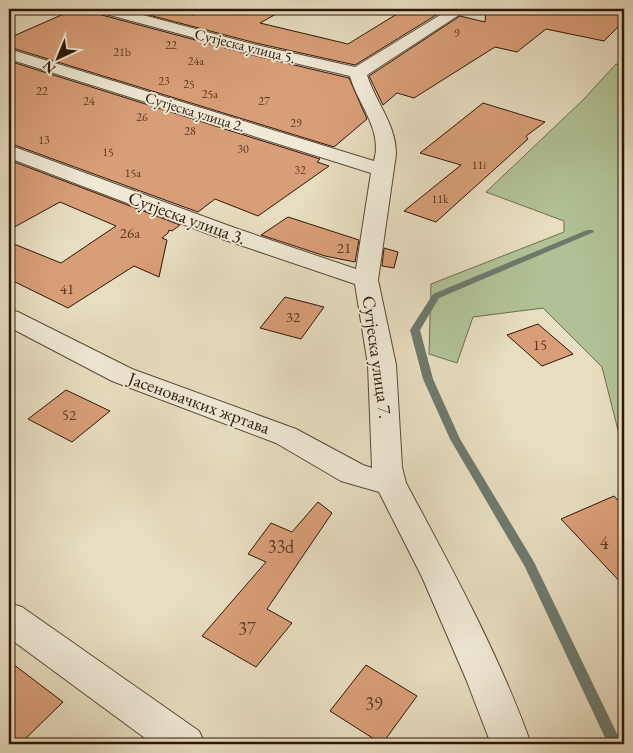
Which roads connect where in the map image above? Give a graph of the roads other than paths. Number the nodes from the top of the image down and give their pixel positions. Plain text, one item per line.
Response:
1 (103, 9) edge
2 (460, 9) edge
3 (9, 54) edge
4 (358, 73) junction
5 (9, 151) edge
6 (382, 170) junction
7 (366, 280) junction
8 (9, 317) edge
9 (390, 482) junction
10 (9, 618) edge
11 (185, 744) edge
12 (511, 744) edge

1 - 4 street, Сутјеска улица 5.
2 - 4 street
3 - 6 street, Сутјеска улица 2.
4 - 6 street, Сутјеска улица 7.
5 - 7 street, Сутјеска улица 3.
6 - 7 street, Сутјеска улица 7.
7 - 9 street, Сутјеска улица 7.
8 - 9 street, Јасеновачких жртава
9 - 12 street, Сутјеска улица 7.
10 - 11 street

